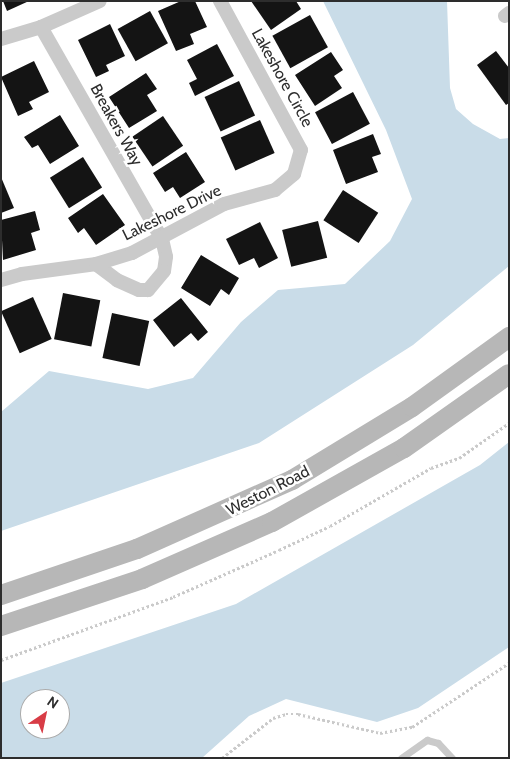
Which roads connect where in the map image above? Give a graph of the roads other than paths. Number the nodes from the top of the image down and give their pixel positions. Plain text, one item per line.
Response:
1 (100, 1) edge
2 (220, 1) edge
3 (41, 27) junction
4 (1, 39) edge
5 (294, 174) joint
6 (162, 239) junction
7 (96, 264) junction
8 (1, 280) edge
9 (509, 336) edge
10 (509, 374) edge
11 (1, 595) edge
12 (1, 626) edge
13 (401, 758) edge
14 (452, 758) edge

1 - 3 street
2 - 5 street, Lakeshore Circle
3 - 4 street
3 - 6 street, Breakers Way
5 - 6 street, Lakeshore Drive
6 - 7 street, Lakeshore Drive
6 - 7 street
7 - 8 street, Lakeshore Drive
9 - 11 main road, Weston Road
10 - 12 main road, Weston Road
13 - 14 lane

